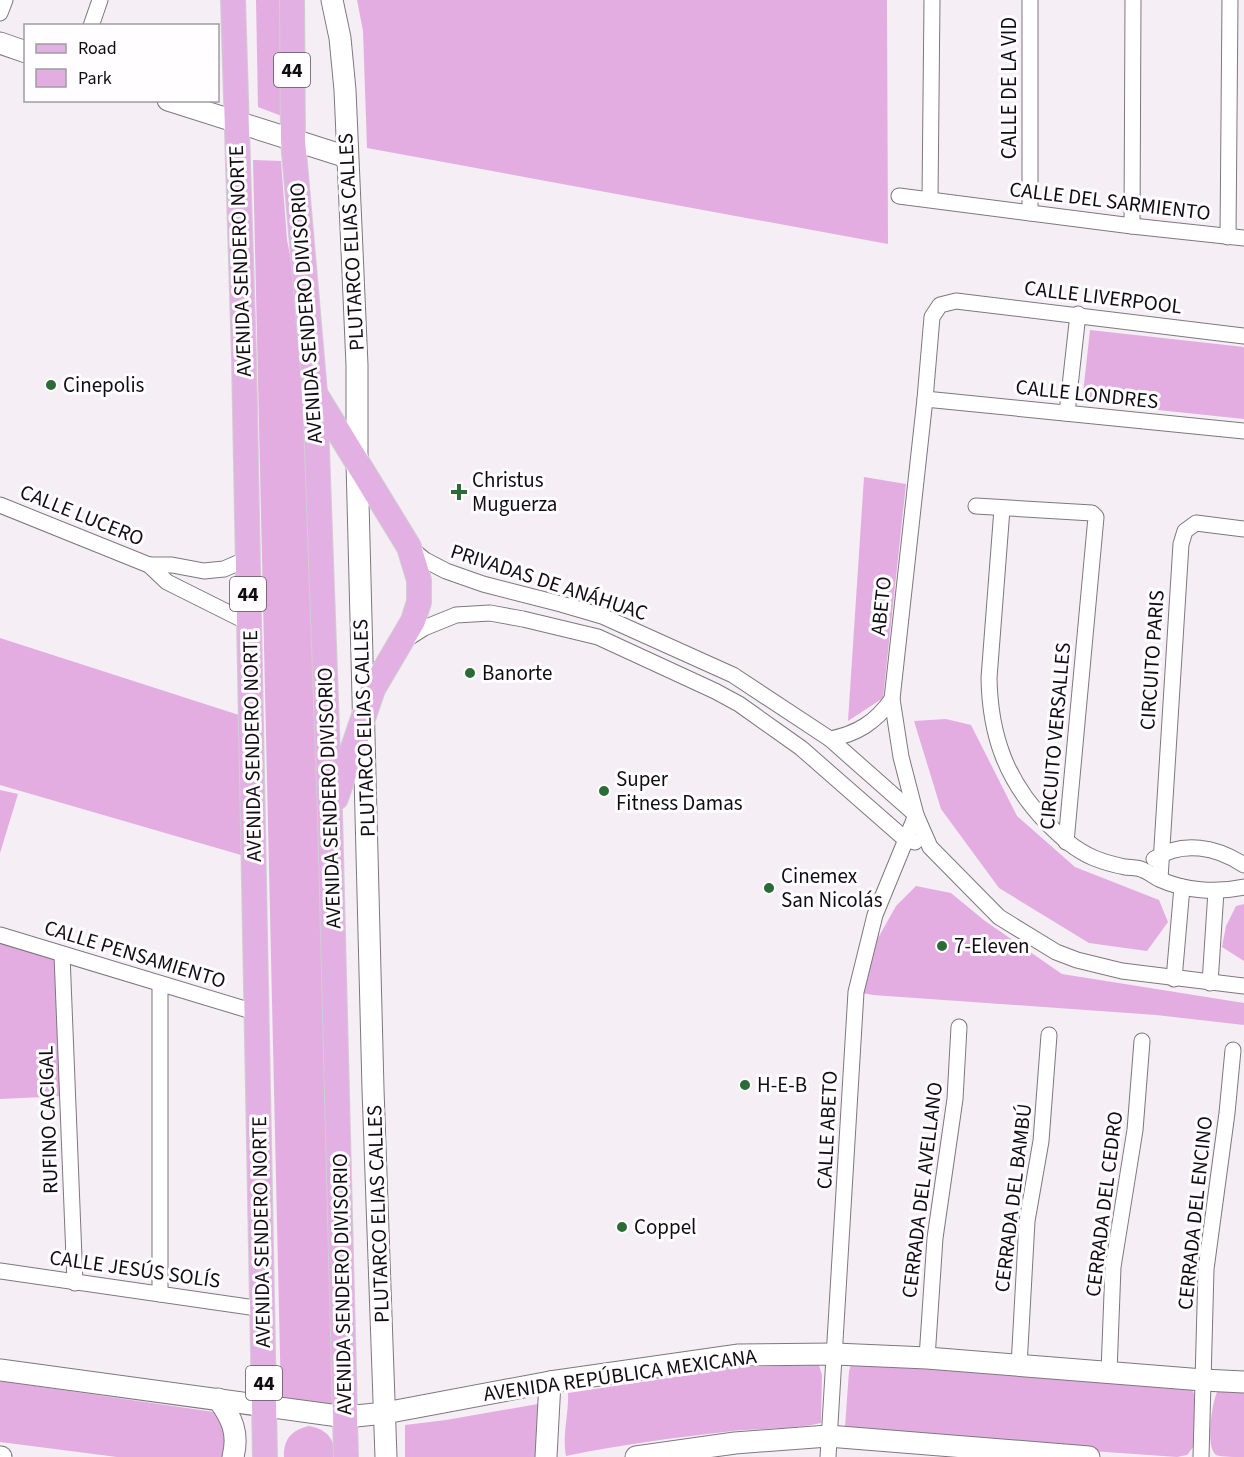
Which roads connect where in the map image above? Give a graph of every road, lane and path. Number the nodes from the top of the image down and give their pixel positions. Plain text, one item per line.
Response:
1 (5, 0) edge
2 (100, 0) edge
3 (233, 0) edge
4 (292, 0) edge
5 (332, 0) edge
6 (932, 0) edge
7 (1030, 0) edge
8 (1133, 0) edge
9 (1230, 0) edge
10 (0, 13) edge
11 (92, 24) edge
12 (0, 43) edge
13 (24, 51) edge
14 (174, 102) edge
15 (236, 123) junction
16 (293, 141) junction
17 (348, 157) junction
18 (899, 196) dead end
19 (930, 199) junction
20 (1030, 213) junction
21 (1131, 226) junction
22 (1228, 237) junction
23 (1244, 238) edge
24 (1078, 314) junction
25 (1244, 336) edge
26 (315, 393) junction
27 (925, 399) junction
28 (1067, 413) junction
29 (1244, 431) edge
30 (357, 462) junction
31 (0, 504) edge
32 (976, 506) dead end
33 (1002, 509) junction
34 (1244, 529) edge
35 (409, 547) junction
36 (247, 559) junction
37 (149, 565) junction
38 (204, 571) junction
39 (198, 596) junction
40 (602, 616) junction
41 (249, 624) junction
42 (598, 636) junction
43 (400, 643) junction
44 (892, 699) junction
45 (364, 712) junction
46 (830, 739) junction
47 (330, 814) junction
48 (916, 815) junction
49 (905, 839) junction
50 (1066, 842) junction
51 (930, 847) junction
52 (1160, 855) junction
53 (1244, 865) edge
54 (1141, 868) junction
55 (1160, 879) junction
56 (1243, 884) edge
57 (1182, 887) junction
58 (1216, 891) junction
59 (0, 935) edge
60 (62, 955) junction
61 (1174, 979) junction
62 (1210, 983) junction
63 (160, 984) junction
64 (1244, 987) edge
65 (258, 1013) junction
66 (959, 1027) dead end
67 (1050, 1035) dead end
68 (1142, 1041) dead end
69 (1233, 1050) dead end
70 (0, 1271) edge
71 (75, 1282) junction
72 (160, 1294) junction
73 (264, 1309) junction
74 (835, 1354) junction
75 (927, 1358) junction
76 (1019, 1366) junction
77 (0, 1370) edge
78 (1109, 1372) junction
79 (1203, 1380) junction
80 (550, 1382) junction
81 (1244, 1382) edge
82 (218, 1399) junction
83 (264, 1407) junction
84 (385, 1413) junction
85 (346, 1417) junction
86 (828, 1446) edge
87 (233, 1457) edge
88 (265, 1457) edge
89 (346, 1457) edge
90 (386, 1457) edge
91 (546, 1457) edge
92 (636, 1457) edge
93 (1080, 1457) edge
94 (1201, 1457) edge

1 - 10 street
2 - 11 street
3 - 15 main road, AVENIDA SENDERO NORTE / 44
4 - 16 main road, 44
5 - 17 main road, PLUTARCO ELIAS CALLES
6 - 19 street
7 - 20 street, CALLE DE LA VID
8 - 21 street
9 - 22 street, CALLE DEL SARMIENTO
12 - 13 main road
14 - 15 main road
15 - 16 main road
15 - 36 main road, AVENIDA SENDERO NORTE / 44
16 - 17 main road
16 - 26 main road, AVENIDA SENDERO DIVISORIO / 44
17 - 30 main road, PLUTARCO ELIAS CALLES
18 - 19 street, CALLE DEL SARMIENTO
19 - 20 street, CALLE DEL SARMIENTO
20 - 21 street, CALLE DEL SARMIENTO
21 - 22 street, CALLE DEL SARMIENTO
22 - 23 street
24 - 25 street, CALLE LIVERPOOL
24 - 27 street, CALLE LIVERPOOL
24 - 28 street
26 - 30 main road
26 - 47 main road, AVENIDA SENDERO DIVISORIO / 44
27 - 28 street, CALLE LONDRES
27 - 44 street, ABETO
28 - 29 street, CALLE LONDRES
30 - 35 main road
30 - 45 main road, PLUTARCO ELIAS CALLES
31 - 37 street, CALLE LUCERO
32 - 33 street
33 - 50 street, CIRCUITO VERSALLES
33 - 50 street, CIRCUITO VERSALLES
34 - 52 street, CIRCUITO PARIS
35 - 40 street, PRIVADAS DE ANÁHUAC
35 - 43 main road
36 - 38 street, CALLE LUCERO
36 - 41 main road, AVENIDA SENDERO NORTE / 44
37 - 38 street, CALLE LUCERO
37 - 39 street, CALLE LUCERO
38 - 39 street
39 - 41 street, CALLE LUCERO
40 - 42 street
40 - 46 street, PRIVADAS DE ANÁHUAC
41 - 65 main road, AVENIDA SENDERO NORTE / 44
42 - 43 street, PRIVADAS DE ANÁHUAC
42 - 49 street, PRIVADAS DE ANÁHUAC
43 - 45 main road
44 - 46 street
44 - 48 street, ABETO
45 - 47 main road
45 - 84 main road, PLUTARCO ELIAS CALLES
46 - 48 street, PRIVADAS DE ANÁHUAC
47 - 85 main road, AVENIDA SENDERO DIVISORIO / 44
48 - 49 street, CALLE ABETO
48 - 51 street, PRIVADAS DE ANÁHUAC
49 - 51 street, PRIVADAS DE ANÁHUAC
49 - 74 street, CALLE ABETO
50 - 54 street
51 - 61 street, PRIVADAS DE ANÁHUAC
52 - 53 street
52 - 54 street
52 - 55 street, CIRCUITO PARIS
54 - 55 street
55 - 57 street
56 - 58 street
57 - 58 street
57 - 61 street
58 - 62 street
59 - 60 street, CALLE PENSAMIENTO
60 - 63 street, CALLE PENSAMIENTO
60 - 71 street, RUFINO CACIGAL
61 - 62 street, PRIVADAS DE ANÁHUAC
62 - 64 street, PRIVADAS DE ANÁHUAC
63 - 65 street, CALLE PENSAMIENTO
63 - 72 street
65 - 73 main road, AVENIDA SENDERO NORTE / 44
66 - 75 street, CERRADA DEL AVELLANO
67 - 76 street, CERRADA DEL BAMBÚ
68 - 78 street, CERRADA DEL CEDRO
69 - 79 street, CERRADA DEL ENCINO
70 - 71 street, CALLE JESÚS SOLÍS
71 - 72 street, CALLE JESÚS SOLÍS
72 - 73 street, CALLE JESÚS SOLÍS
73 - 83 main road, AVENIDA SENDERO NORTE / 44
74 - 75 main road, AVENIDA REPÚBLICA MEXICANA
74 - 80 main road, AVENIDA REPÚBLICA MEXICANA
74 - 86 street, CALLE ABETO
75 - 76 main road, AVENIDA REPÚBLICA MEXICANA
76 - 78 main road, AVENIDA REPÚBLICA MEXICANA
77 - 82 main road, AVENIDA REPÚBLICA MEXICANA
78 - 79 main road, AVENIDA REPÚBLICA MEXICANA
79 - 81 main road, AVENIDA REPÚBLICA MEXICANA
79 - 94 street, CERRADA DEL ENCINO
80 - 84 main road, AVENIDA REPÚBLICA MEXICANA
80 - 91 main road
82 - 83 main road, AVENIDA REPÚBLICA MEXICANA
82 - 87 main road
83 - 85 main road, AVENIDA REPÚBLICA MEXICANA
83 - 88 main road, AVENIDA SENDERO NORTE / 44
84 - 85 main road, AVENIDA REPÚBLICA MEXICANA
84 - 90 main road, PLUTARCO ELIAS CALLES
85 - 89 main road, AVENIDA SENDERO DIVISORIO / 44
86 - 92 main road
86 - 93 main road

